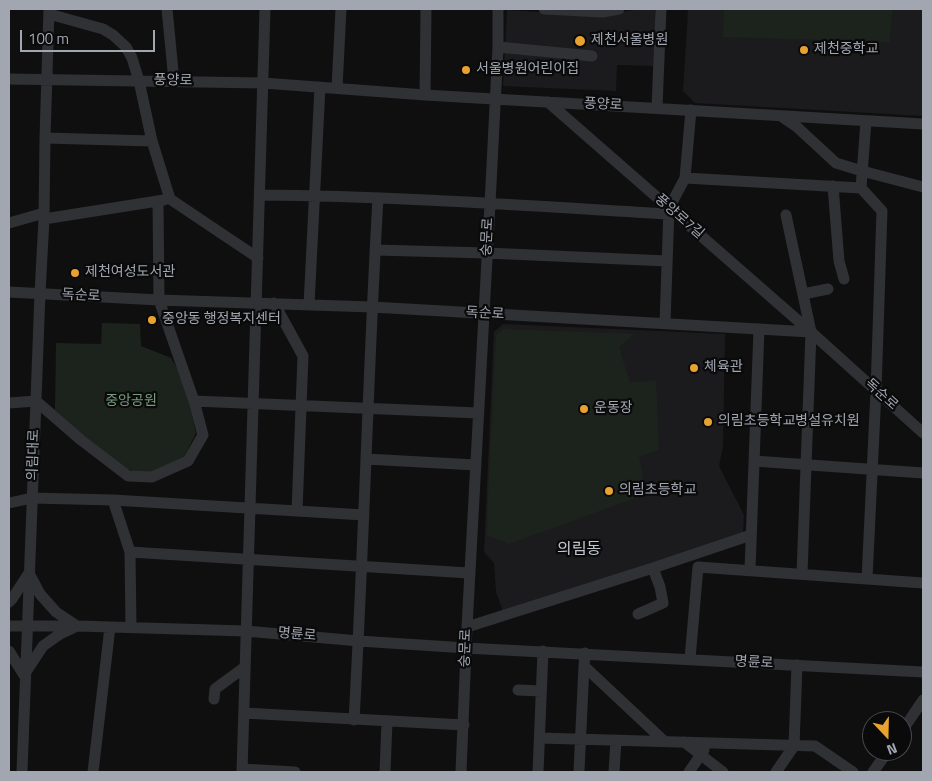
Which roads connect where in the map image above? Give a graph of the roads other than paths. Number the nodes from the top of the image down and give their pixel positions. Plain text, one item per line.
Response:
1 (167, 9) edge
2 (265, 9) edge
3 (341, 9) edge
4 (426, 9) edge
5 (498, 9) edge
6 (544, 9) edge
7 (619, 9) edge
8 (661, 9) edge
9 (49, 11) edge
10 (498, 47) junction
11 (592, 56) dead end
12 (9, 80) edge
13 (47, 80) junction
14 (139, 81) junction
15 (174, 81) junction
16 (263, 83) junction
17 (320, 87) junction
18 (337, 88) junction
19 (425, 95) junction
20 (495, 99) junction
21 (548, 102) junction
22 (657, 108) junction
23 (691, 110) junction
24 (781, 116) junction
25 (866, 121) junction
26 (923, 124) edge
27 (45, 138) junction
28 (152, 141) junction
29 (862, 171) junction
30 (685, 178) junction
31 (833, 186) junction
32 (923, 187) edge
33 (861, 188) junction
34 (260, 195) junction
35 (315, 195) junction
36 (378, 198) junction
37 (164, 200) junction
38 (490, 204) junction
39 (669, 211) junction
40 (786, 215) dead end
41 (44, 216) junction
42 (9, 223) edge
43 (375, 250) junction
44 (487, 253) junction
45 (258, 258) junction
46 (667, 261) junction
47 (844, 280) dead end
48 (828, 288) dead end
49 (9, 292) edge
50 (40, 293) junction
51 (803, 294) junction
52 (159, 300) junction
53 (256, 303) junction
54 (274, 303) junction
55 (309, 305) junction
56 (372, 307) junction
57 (484, 314) junction
58 (665, 323) junction
59 (759, 329) junction
60 (811, 332) junction
61 (876, 391) junction
62 (36, 401) junction
63 (194, 401) junction
64 (9, 403) edge
65 (253, 403) junction
66 (301, 405) junction
67 (368, 408) junction
68 (478, 413) junction
69 (923, 433) edge
70 (366, 459) junction
71 (754, 461) junction
72 (476, 465) junction
73 (806, 465) junction
74 (872, 469) junction
75 (923, 473) edge
76 (32, 498) junction
77 (113, 500) junction
78 (9, 503) edge
79 (250, 508) junction
80 (297, 511) junction
81 (364, 515) junction
82 (751, 535) junction
83 (130, 552) junction
84 (248, 560) junction
85 (361, 566) junction
86 (653, 568) junction
87 (750, 570) junction
88 (29, 573) junction
89 (470, 573) junction
90 (802, 574) junction
91 (867, 579) junction
92 (923, 583) edge
93 (9, 602) edge
94 (638, 614) dead end
95 (27, 625) junction
96 (9, 626) edge
97 (77, 626) junction
98 (110, 627) junction
99 (467, 627) junction
100 (131, 628) junction
101 (246, 631) junction
102 (359, 641) junction
103 (466, 648) junction
104 (9, 651) edge
105 (543, 651) junction
106 (585, 653) junction
107 (690, 659) junction
108 (797, 665) junction
109 (584, 666) junction
110 (245, 667) junction
111 (923, 672) edge
112 (24, 675) junction
113 (518, 690) dead end
114 (541, 691) junction
115 (214, 699) dead end
116 (923, 700) edge
117 (244, 713) junction
118 (912, 716) edge
119 (354, 720) junction
120 (387, 722) junction
121 (464, 725) junction
122 (540, 738) junction
123 (581, 739) junction
124 (616, 740) junction
125 (664, 741) junction
126 (684, 742) junction
127 (709, 743) junction
128 (794, 746) junction
129 (701, 755) junction
130 (881, 761) edge
131 (242, 771) edge
132 (579, 771) dead end
133 (22, 772) edge
134 (93, 772) edge
135 (295, 772) edge
136 (385, 772) edge
137 (461, 772) edge
138 (538, 772) edge
139 (614, 772) edge
140 (690, 772) edge
141 (723, 772) edge
142 (776, 772) edge
143 (853, 772) edge
144 (873, 772) edge

1 - 15 street
2 - 16 street
3 - 18 street
4 - 19 street
5 - 10 street, 숭문로
6 - 7 street
8 - 22 street
9 - 13 street, 의림대로
9 - 14 street
10 - 11 street
10 - 20 street, 숭문로
12 - 13 street, 풍양로
13 - 14 street, 풍양로
13 - 27 street, 의림대로
14 - 15 street, 풍양로
14 - 28 street
15 - 16 street, 풍양로
16 - 17 street, 풍양로
16 - 34 street
17 - 18 street, 풍양로
17 - 35 street
18 - 19 street, 풍양로
19 - 20 street, 풍양로
20 - 21 street, 풍양로
20 - 38 street, 숭문로
21 - 22 street, 풍양로
21 - 39 street, 풍양로7길
22 - 23 street, 풍양로
23 - 24 street, 풍양로
23 - 30 street
24 - 25 street, 풍양로
24 - 29 street
25 - 26 street, 풍양로
25 - 29 street
27 - 28 street
27 - 41 street, 의림대로
28 - 37 street
29 - 32 street
29 - 33 street
30 - 31 street
30 - 39 street
31 - 33 street
31 - 47 street
33 - 61 street
34 - 35 street
34 - 45 street
35 - 36 street
35 - 55 street
36 - 38 street
36 - 43 street
37 - 41 street
37 - 45 street
37 - 52 street
38 - 39 street
38 - 44 street, 숭문로
39 - 46 street
39 - 60 street, 풍양로7길
40 - 51 street
41 - 42 street
41 - 50 street, 의림대로
43 - 44 street
43 - 56 street
44 - 46 street
44 - 57 street, 숭문로
45 - 53 street
46 - 58 street
48 - 51 street
49 - 50 street, 독순로
50 - 52 street, 독순로
50 - 62 street, 의림대로
51 - 60 street
52 - 53 street, 독순로
52 - 63 street
53 - 54 street, 독순로
53 - 65 street
54 - 55 street, 독순로
54 - 66 street
55 - 56 street, 독순로
56 - 57 street, 독순로
56 - 67 street
57 - 58 street, 독순로
57 - 68 street, 숭문로
58 - 59 street, 독순로
59 - 60 street, 독순로
59 - 71 street
60 - 61 street, 독순로
60 - 73 street
61 - 69 street, 독순로
61 - 74 street
62 - 63 street
62 - 64 street
62 - 76 street, 의림대로
63 - 65 street
65 - 66 street
65 - 79 street
66 - 67 street
66 - 80 street
67 - 68 street
67 - 70 street
68 - 72 street, 숭문로
70 - 72 street
70 - 81 street
71 - 73 street
71 - 82 street
72 - 89 street, 숭문로
73 - 74 street
73 - 90 street
74 - 75 street
74 - 91 street
76 - 77 street
76 - 78 street
76 - 88 street, 의림대로
77 - 79 street
77 - 83 street
79 - 80 street
79 - 84 street
80 - 81 street
81 - 85 street
82 - 86 street
82 - 87 street
83 - 84 street
83 - 100 street
84 - 85 street
84 - 101 street
85 - 89 street
85 - 102 street
86 - 94 street
86 - 99 street
87 - 90 street
87 - 107 street
88 - 93 street
88 - 95 street, 의림대로
88 - 97 street
89 - 99 street, 숭문로
90 - 91 street
91 - 92 street
95 - 96 street, 명륜로
95 - 97 street, 명륜로
95 - 112 street, 의림대로
97 - 98 street, 명륜로
97 - 112 street
98 - 100 street, 명륜로
98 - 134 street
99 - 103 street, 숭문로
100 - 101 street, 명륜로
101 - 102 street, 명륜로
101 - 110 street
102 - 103 street, 명륜로
102 - 119 street
103 - 105 street, 명륜로
103 - 121 street, 숭문로
104 - 112 street
105 - 106 street, 명륜로
105 - 114 street
106 - 107 street, 명륜로
106 - 109 street
107 - 108 street, 명륜로
108 - 111 street, 명륜로
108 - 128 street
109 - 123 street
109 - 125 street
110 - 115 street
110 - 117 street
112 - 133 street, 의림대로
113 - 114 street
114 - 122 street
116 - 118 street
117 - 119 street
117 - 131 street
119 - 120 street
120 - 121 street
120 - 136 street
121 - 137 street, 숭문로
122 - 123 street
122 - 138 street
123 - 124 street
123 - 132 street
124 - 125 street
124 - 139 street
125 - 126 street
126 - 127 street
126 - 129 street
127 - 128 street
127 - 129 street
128 - 142 street
128 - 143 street
129 - 140 street
129 - 141 street
130 - 144 street
131 - 135 street

